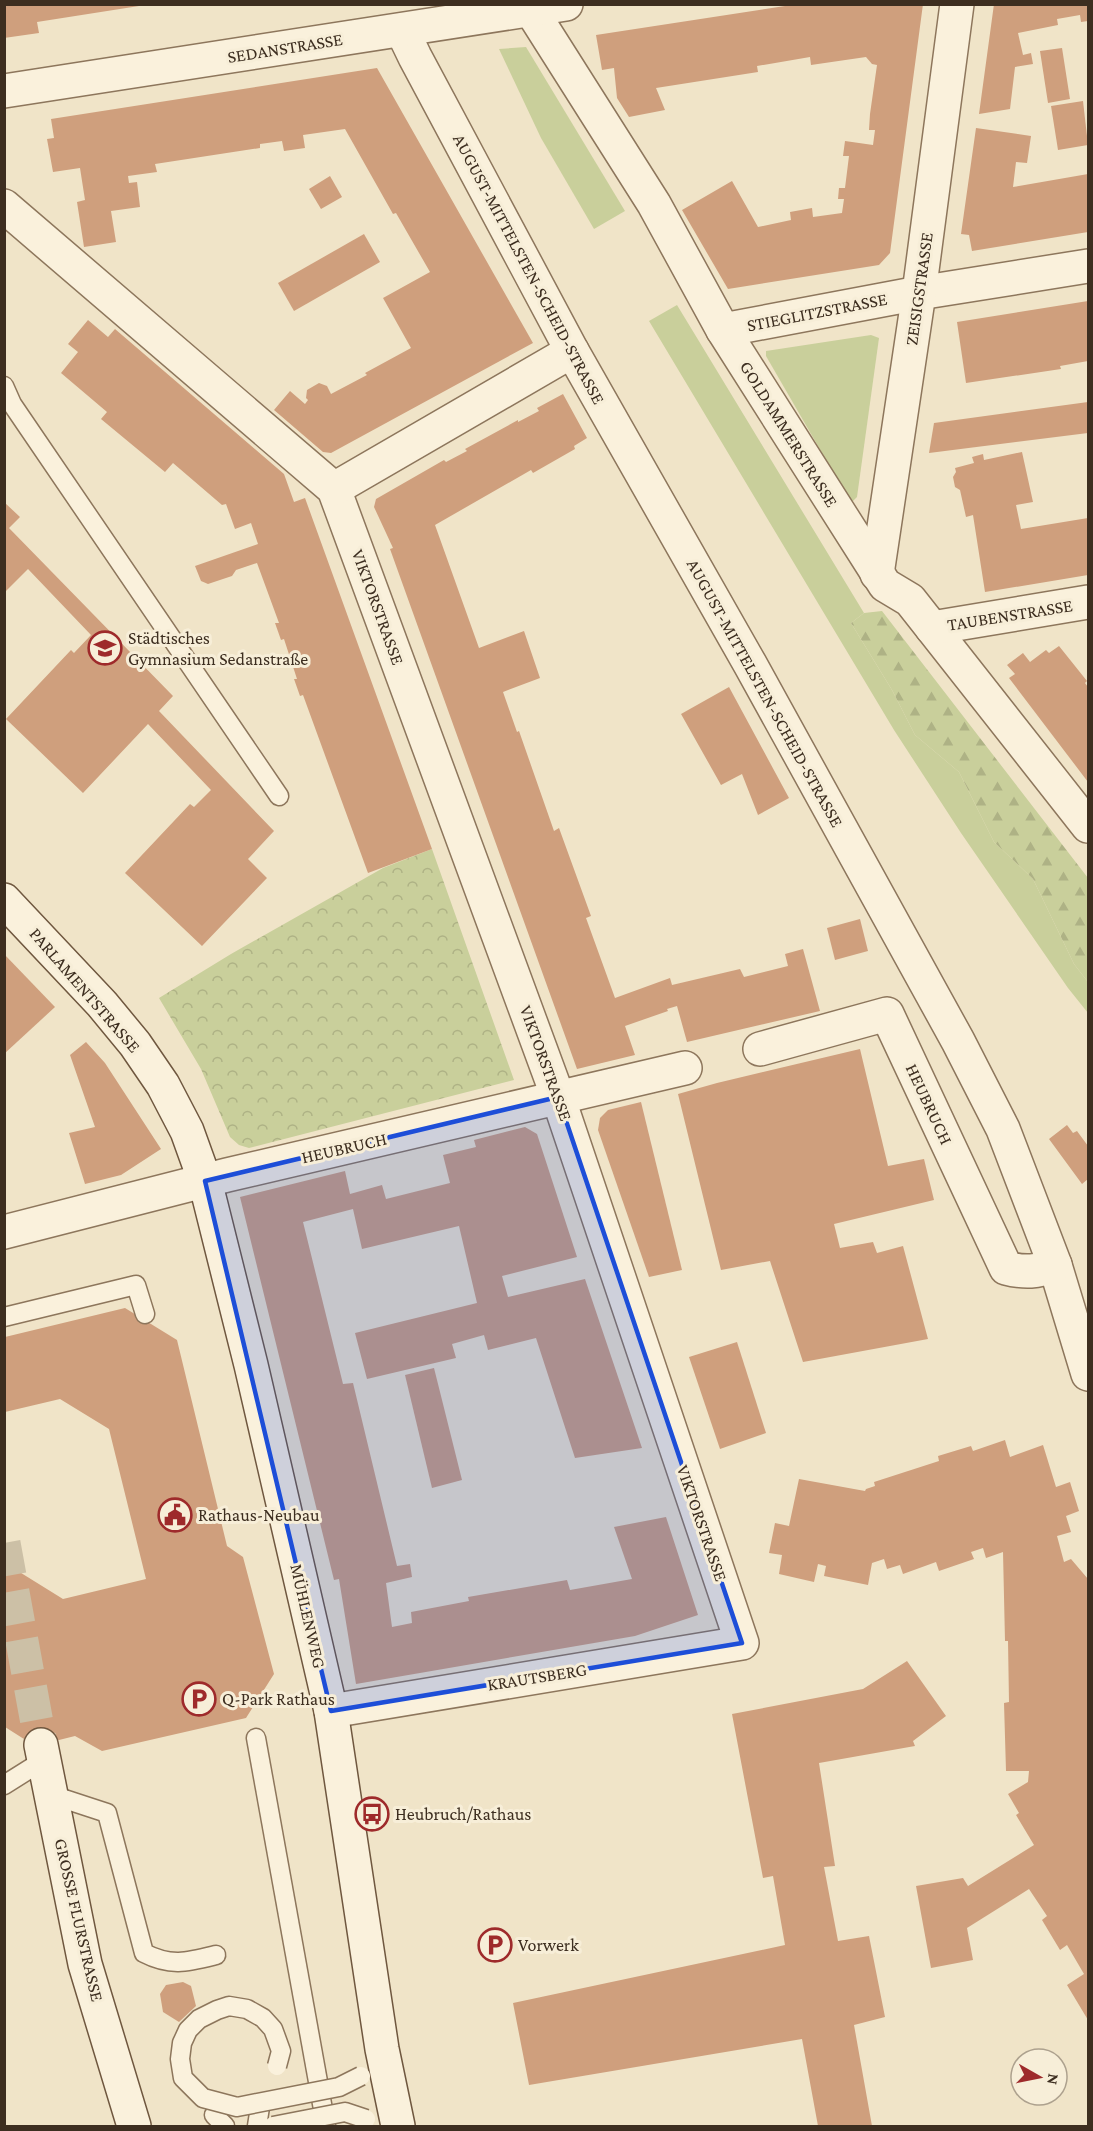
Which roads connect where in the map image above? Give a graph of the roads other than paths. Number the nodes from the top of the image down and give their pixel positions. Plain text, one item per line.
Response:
1 (566, 4) edge
2 (957, 4) edge
3 (531, 10) junction
4 (402, 30) junction
5 (4, 91) edge
6 (4, 206) edge
7 (1089, 266) edge
8 (919, 293) junction
9 (723, 330) junction
10 (572, 351) junction
11 (4, 386) edge
12 (334, 489) junction
13 (877, 574) junction
14 (1089, 602) edge
15 (932, 628) junction
16 (279, 796) dead end
17 (1089, 826) edge
18 (4, 900) edge
19 (760, 1049) dead end
20 (685, 1068) dead end
21 (558, 1096) junction
22 (205, 1181) junction
23 (4, 1232) edge
24 (1055, 1265) junction
25 (145, 1314) dead end
26 (4, 1317) edge
27 (1089, 1374) edge
28 (742, 1643) joint
29 (331, 1711) junction
30 (256, 1738) dead end
31 (42, 1753) joint
32 (4, 1785) edge
33 (52, 1795) junction
34 (216, 1954) dead end
35 (382, 2049) junction
36 (277, 2066) dead end
37 (260, 2107) dead end
38 (371, 2123) edge
39 (134, 2127) edge
40 (257, 2127) edge
41 (273, 2127) edge
42 (326, 2127) edge
43 (398, 2127) edge

1 - 3 street, SEDANSTRASSE
2 - 8 street, ZEISIGSTRASSE
3 - 4 street, SEDANSTRASSE
3 - 9 street, GOLDAMMERSTRASSE
4 - 5 street, SEDANSTRASSE
4 - 10 street, AUGUST-MITTELSTEN-SCHEID-STRASSE
6 - 12 street, VIKTORSTRASSE
7 - 8 street, STIEGLITZSTRASSE
8 - 9 street, STIEGLITZSTRASSE
8 - 13 street, ZEISIGSTRASSE
9 - 13 street, GOLDAMMERSTRASSE
10 - 12 street
10 - 24 street, AUGUST-MITTELSTEN-SCHEID-STRASSE
11 - 16 lane
12 - 21 street, VIKTORSTRASSE
13 - 15 street, GOLDAMMERSTRASSE
14 - 15 street, TAUBENSTRASSE
15 - 17 street, GOLDAMMERSTRASSE
18 - 22 street, PARLAMENTSTRASSE
19 - 24 street, HEUBRUCH
20 - 21 street, HEUBRUCH
21 - 22 street, HEUBRUCH
21 - 28 street, VIKTORSTRASSE
22 - 23 street, HEUBRUCH
22 - 29 street, MÜHLENWEG
24 - 27 street, AUGUST-MITTELSTEN-SCHEID-STRASSE
25 - 26 lane
28 - 29 street, KRAUTSBERG
29 - 35 street, MÜHLENWEG
30 - 42 lane
31 - 32 lane
31 - 33 street, GROSSE FLURSTRASSE
33 - 34 lane
33 - 39 street, GROSSE FLURSTRASSE
35 - 36 lane, bridge
35 - 43 street, MÜHLENWEG
37 - 40 lane
38 - 41 lane, bridge

